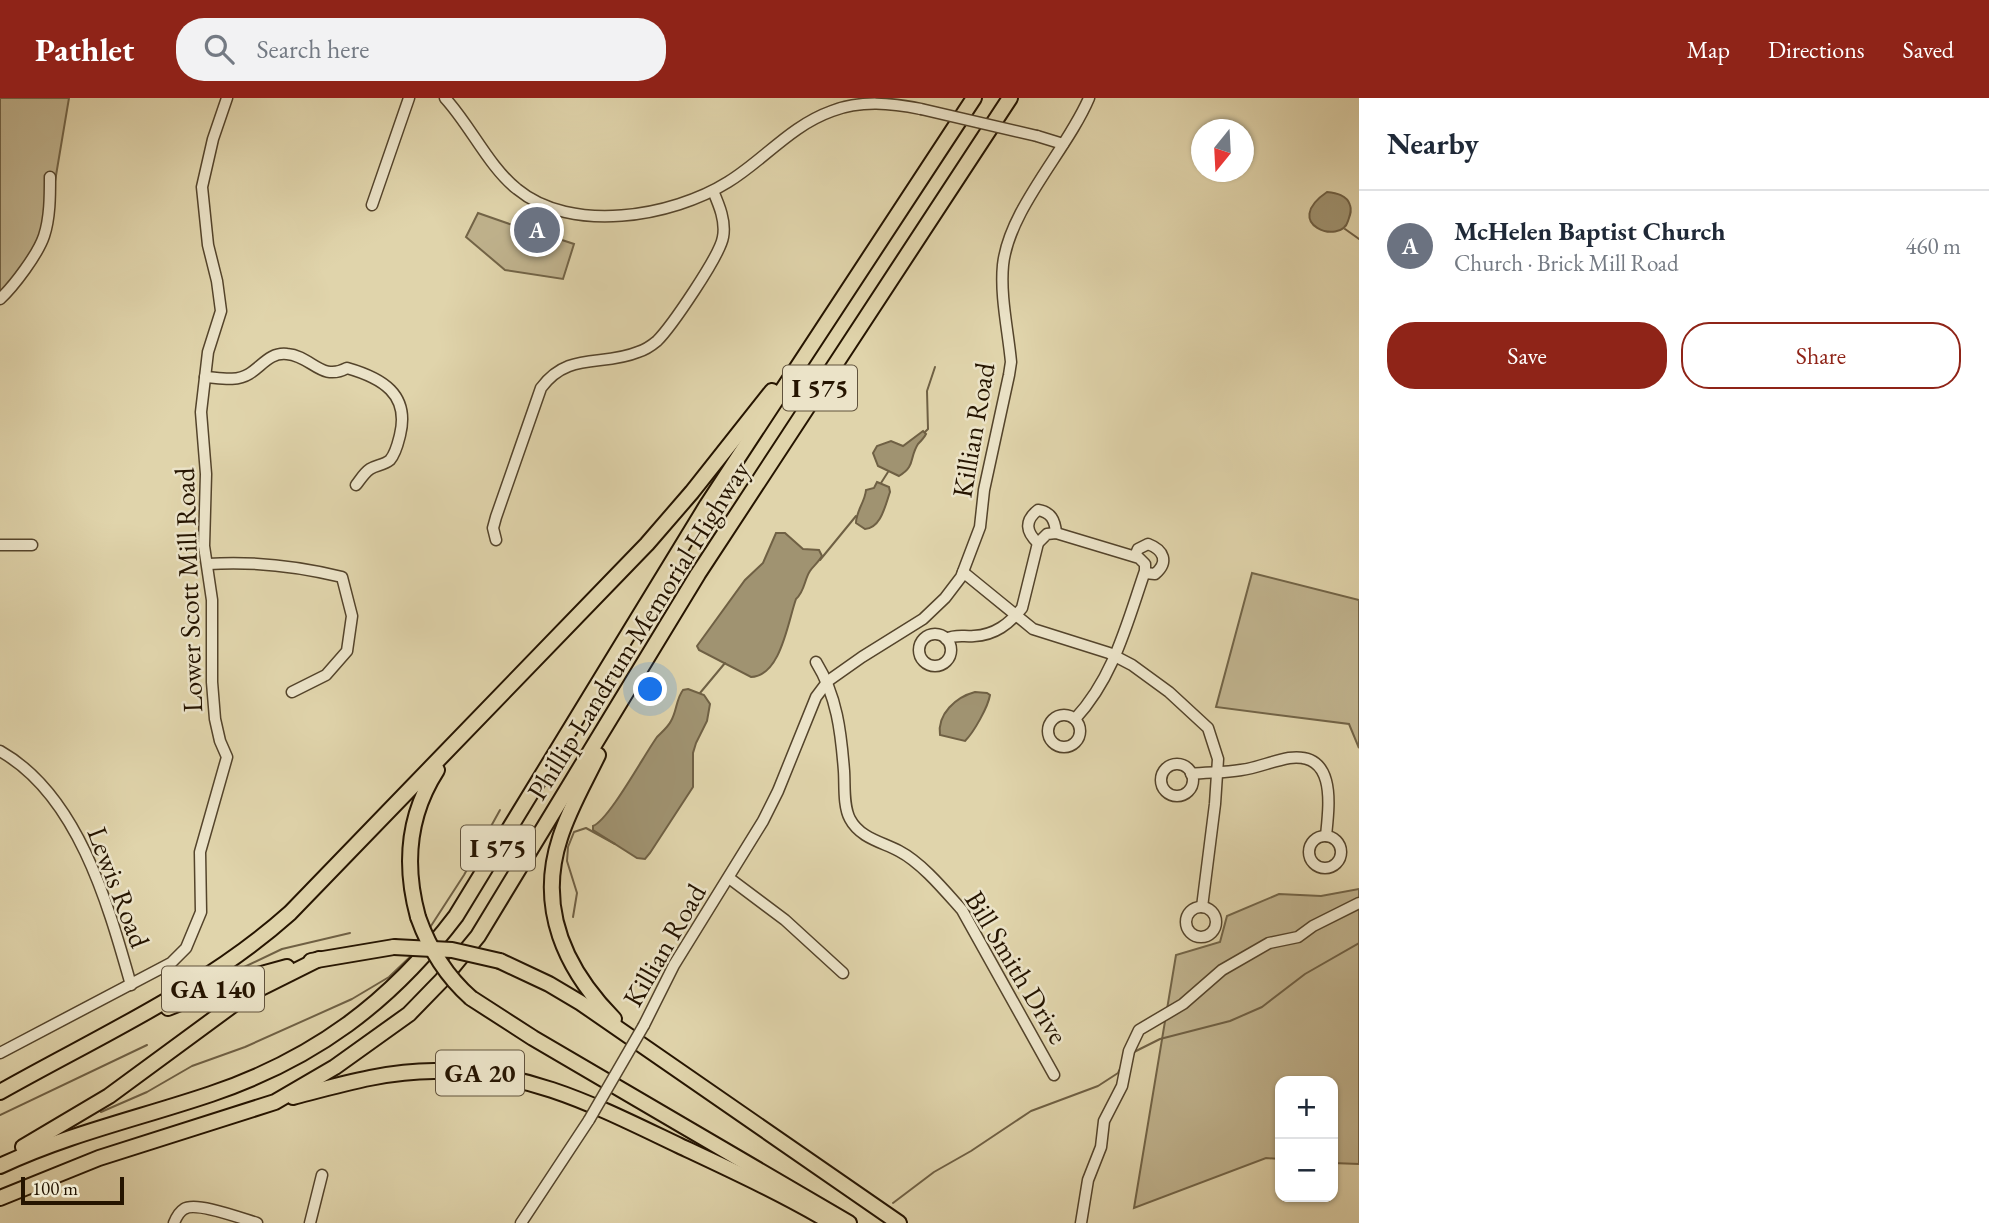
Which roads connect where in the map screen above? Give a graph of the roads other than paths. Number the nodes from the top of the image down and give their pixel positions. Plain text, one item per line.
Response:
1 (227, 98) edge
2 (409, 98) edge
3 (445, 98) edge
4 (974, 98) edge
5 (1010, 98) edge
6 (1089, 98) edge
7 (902, 101) edge
8 (1063, 144) junction
9 (50, 177) dead end
10 (713, 191) junction
11 (372, 205) dead end
12 (0, 299) edge
13 (822, 329) junction
14 (205, 377) junction
15 (356, 485) dead end
16 (1056, 533) junction
17 (496, 540) dead end
18 (1038, 543) junction
19 (0, 545) edge
20 (32, 545) dead end
21 (1135, 556) junction
22 (208, 564) junction
23 (1145, 568) junction
24 (963, 572) junction
25 (1016, 616) junction
26 (947, 639) dead end
27 (1115, 656) junction
28 (816, 662) dead end
29 (634, 680) junction
30 (828, 681) junction
31 (292, 692) dead end
32 (1075, 719) dead end
33 (0, 751) edge
34 (449, 751) junction
35 (1217, 771) junction
36 (1191, 774) dead end
37 (1326, 836) dead end
38 (729, 878) junction
39 (1359, 903) edge
40 (1202, 907) dead end
41 (319, 959) junction
42 (843, 973) dead end
43 (131, 985) junction
44 (112, 1032) junction
45 (632, 1037) junction
46 (0, 1053) edge
47 (1054, 1075) dead end
48 (0, 1092) edge
49 (275, 1102) junction
50 (0, 1163) edge
51 (322, 1175) dead end
52 (0, 1198) edge
53 (174, 1223) edge
54 (257, 1223) edge
55 (310, 1223) edge
56 (521, 1223) edge
57 (832, 1223) edge
58 (849, 1223) edge
59 (899, 1223) edge
60 (1081, 1223) edge

1 - 14 street, Lower Scott Mill Road
2 - 11 street
3 - 10 street
4 - 13 highway, Phillip Landrum Memorial Highway / I 575
5 - 29 highway, Phillip Landrum Memorial Highway / I 575
6 - 8 street, Killian Road
7 - 8 street, bridge
7 - 10 street
8 - 24 street, Killian Road
9 - 12 street
10 - 17 street
13 - 34 highway
13 - 50 highway, Phillip Landrum Memorial Highway / I 575
14 - 15 street
14 - 22 street, Lower Scott Mill Road
16 - 18 street
16 - 18 street
16 - 21 street
18 - 25 street
19 - 20 street
21 - 23 street
21 - 23 street
22 - 31 street
22 - 43 street, Lower Scott Mill Road
23 - 27 street
24 - 25 street
24 - 30 street, Killian Road
25 - 26 street
25 - 27 street
27 - 32 street
27 - 35 street
28 - 30 street
29 - 45 highway
29 - 49 highway, Phillip Landrum Memorial Highway / I 575
30 - 38 street, Killian Road
30 - 47 street, Bill Smith Drive
33 - 43 street, Lewis Road
34 - 44 highway
34 - 58 highway, bridge
35 - 36 street
35 - 37 street
35 - 40 street
38 - 42 street
38 - 56 street, Killian Road, bridge
39 - 60 street
41 - 44 highway, GA 140
41 - 45 highway, bridge
41 - 50 highway
43 - 46 street, Lower Scott Mill Road
44 - 48 highway, GA 140
45 - 59 highway
49 - 52 highway, Phillip Landrum Memorial Highway / I 575
49 - 57 highway, GA 20
51 - 55 street
53 - 54 street

